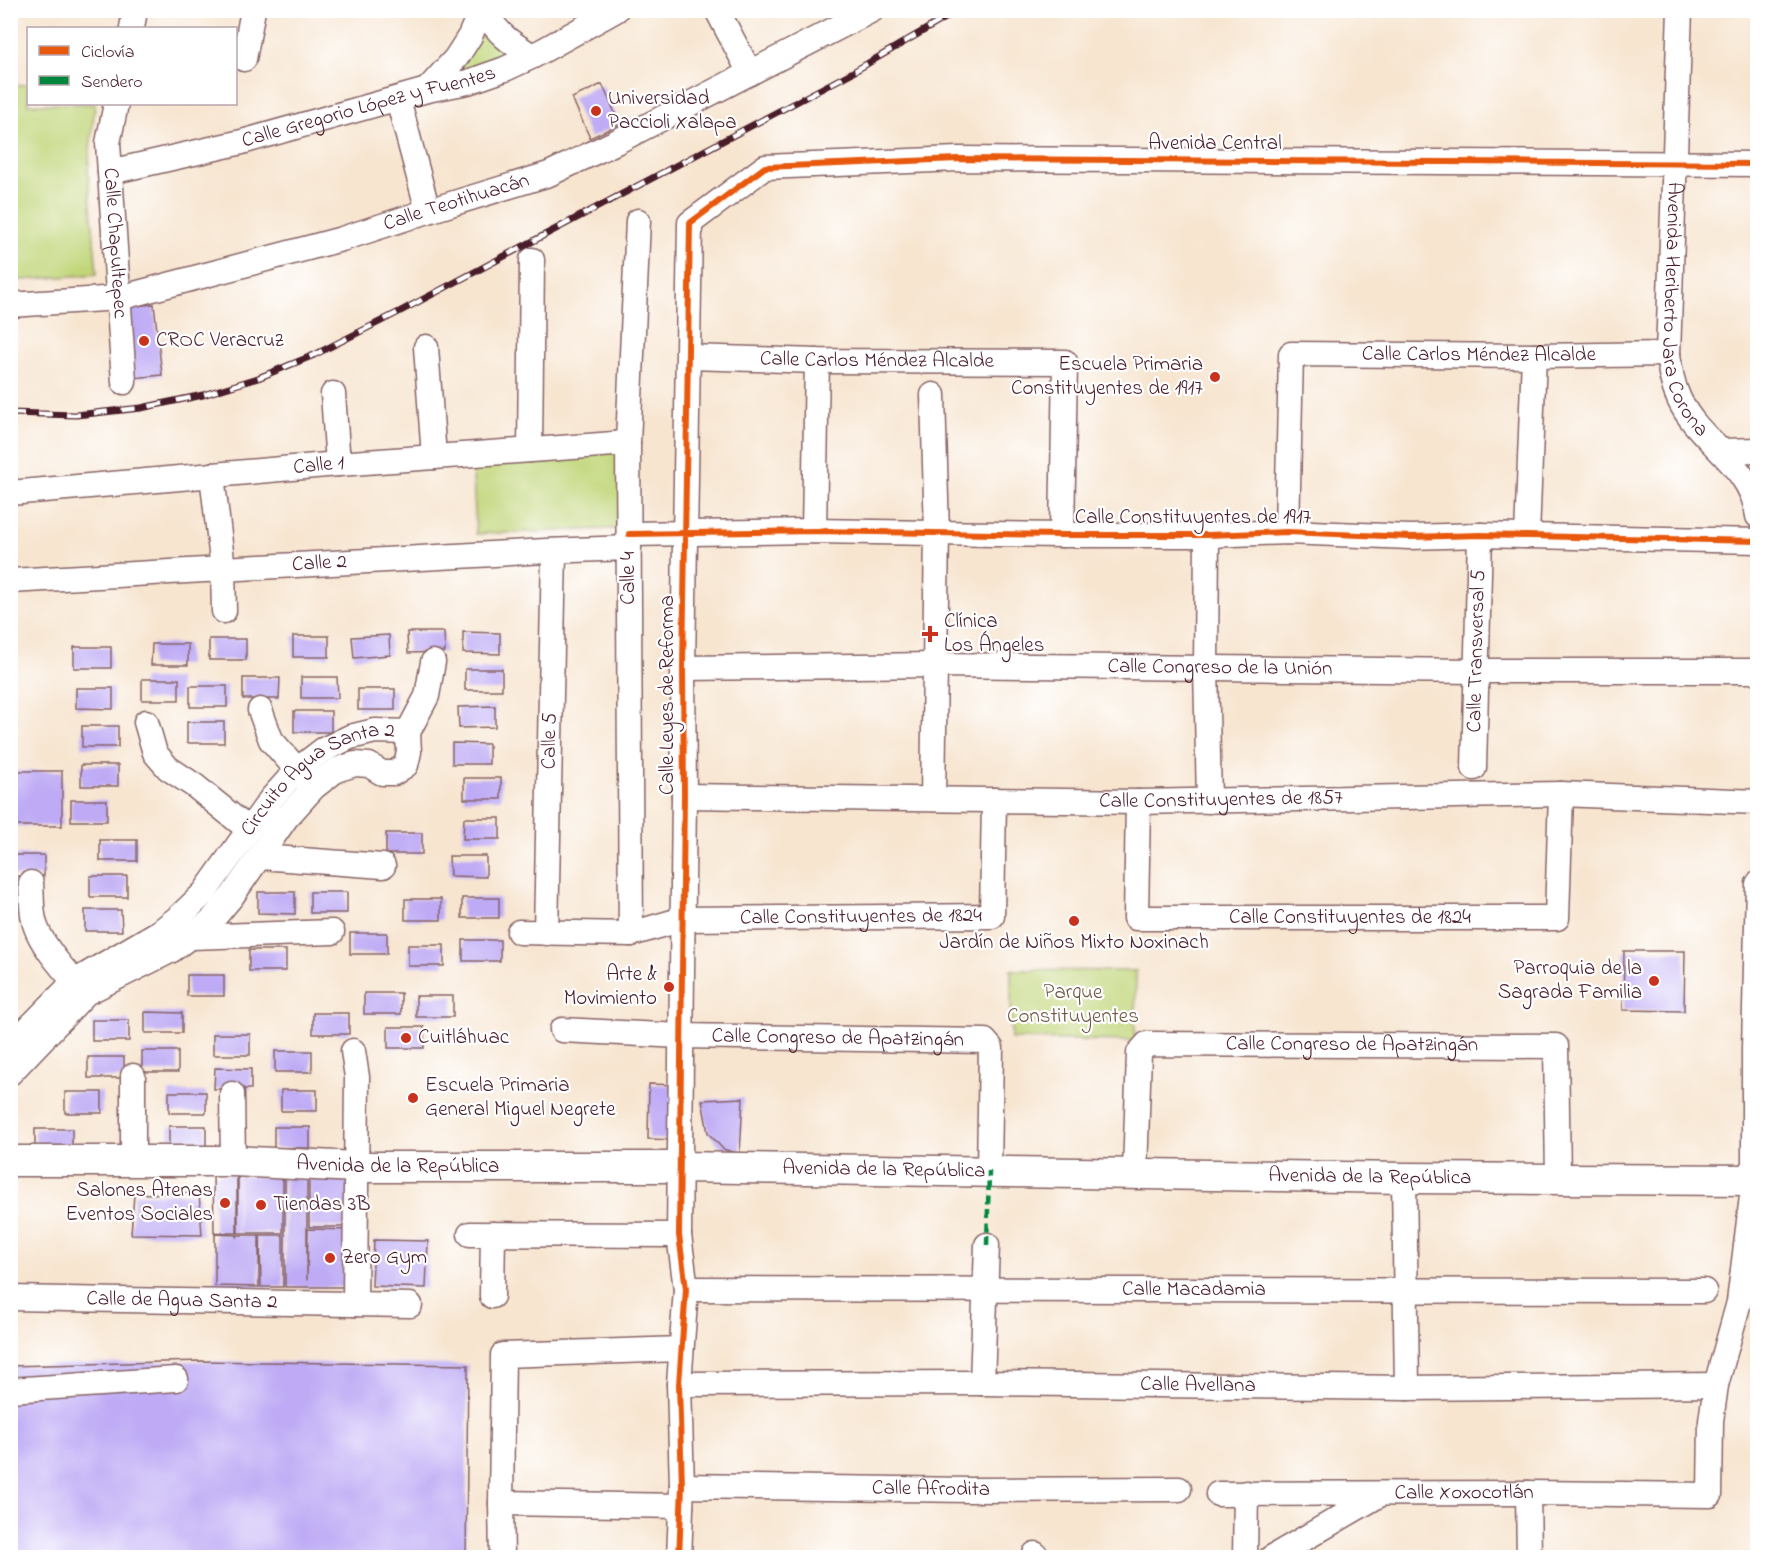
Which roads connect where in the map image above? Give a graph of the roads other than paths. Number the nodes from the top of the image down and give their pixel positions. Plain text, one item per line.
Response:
1 (135, 10) edge
2 (253, 10) edge
3 (482, 10) edge
4 (616, 10) edge
5 (717, 10) edge
6 (872, 10) edge
7 (1680, 10) edge
8 (132, 27) edge
9 (533, 56) junction
10 (244, 59) dead end
11 (750, 73) junction
12 (427, 90) junction
13 (398, 99) junction
14 (116, 105) edge
15 (1673, 163) junction
16 (1758, 165) edge
17 (110, 172) junction
18 (428, 210) junction
19 (638, 221) dead end
20 (690, 223) joint
21 (532, 260) dead end
22 (119, 297) junction
23 (10, 304) edge
24 (426, 347) dead end
25 (1668, 354) junction
26 (1534, 356) junction
27 (689, 357) junction
28 (817, 361) junction
29 (124, 382) dead end
30 (333, 394) dead end
31 (933, 396) dead end
32 (628, 443) junction
33 (530, 450) junction
34 (1758, 450) edge
35 (1722, 452) junction
36 (434, 456) junction
37 (338, 464) junction
38 (212, 475) junction
39 (10, 494) edge
40 (1758, 516) edge
41 (814, 531) junction
42 (1287, 532) junction
43 (686, 533) junction
44 (937, 533) junction
45 (1062, 535) junction
46 (1207, 535) junction
47 (1480, 536) junction
48 (1527, 536) junction
49 (629, 541) junction
50 (1758, 541) edge
51 (554, 551) junction
52 (223, 568) junction
53 (10, 581) edge
54 (224, 611) dead end
55 (433, 662) dead end
56 (936, 665) junction
57 (683, 668) junction
58 (1206, 668) junction
59 (1477, 671) junction
60 (1758, 671) edge
61 (260, 710) dead end
62 (146, 722) dead end
63 (408, 732) junction
64 (1474, 768) dead end
65 (305, 779) junction
66 (1561, 794) junction
67 (684, 796) junction
68 (933, 799) junction
69 (994, 800) junction
70 (1138, 801) junction
71 (1209, 801) junction
72 (1758, 802) edge
73 (248, 830) junction
74 (260, 857) junction
75 (382, 866) dead end
76 (31, 883) dead end
77 (1758, 884) edge
78 (683, 919) junction
79 (1757, 926) edge
80 (332, 932) dead end
81 (519, 932) dead end
82 (546, 933) junction
83 (631, 934) junction
84 (191, 937) junction
85 (80, 987) junction
86 (562, 1030) dead end
87 (681, 1036) junction
88 (10, 1047) edge
89 (1756, 1049) edge
90 (353, 1051) dead end
91 (10, 1073) edge
92 (133, 1076) dead end
93 (232, 1094) dead end
94 (10, 1161) edge
95 (133, 1161) junction
96 (233, 1161) junction
97 (357, 1167) junction
98 (679, 1167) junction
99 (989, 1172) junction
100 (1135, 1172) junction
101 (1404, 1178) junction
102 (1558, 1178) junction
103 (1756, 1180) edge
104 (679, 1235) junction
105 (987, 1245) dead end
106 (686, 1289) junction
107 (987, 1289) junction
108 (1405, 1291) junction
109 (1704, 1291) dead end
110 (492, 1296) dead end
111 (10, 1298) edge
112 (356, 1304) junction
113 (410, 1305) dead end
114 (681, 1349) junction
115 (176, 1379) dead end
116 (982, 1383) junction
117 (679, 1384) junction
118 (1716, 1385) junction
119 (1407, 1388) junction
120 (10, 1390) edge
121 (1179, 1489) dead end
122 (1246, 1493) junction
123 (1528, 1493) junction
124 (1218, 1494) dead end
125 (1381, 1494) junction
126 (681, 1496) junction
127 (501, 1503) junction
128 (502, 1557) edge
129 (679, 1557) edge
130 (1245, 1557) edge
131 (1271, 1557) edge
132 (1528, 1557) edge

1 - 8 street
2 - 10 street
3 - 9 street
3 - 12 street
4 - 9 street, Calle Gregorio López y Fuentes
5 - 11 street
6 - 11 street, Calle Teotihuacán
7 - 15 street, Avenida Heriberto Jara Corona
9 - 12 street, Calle Gregorio López y Fuentes
11 - 18 street, Calle Teotihuacán
12 - 13 street, Calle Gregorio López y Fuentes
13 - 17 street, Calle Gregorio López y Fuentes
13 - 18 street
14 - 17 street, Calle Chapultepec
15 - 16 street, Avenida Central
15 - 20 street, Avenida Central
15 - 25 street, Avenida Heriberto Jara Corona
17 - 22 street, Calle Chapultepec
18 - 22 street, Calle Teotihuacán
19 - 32 street, Calle 4
20 - 27 street, Calle Leyes de Reforma
21 - 33 street
22 - 23 street, Calle Teotihuacán
22 - 29 street, Calle Chapultepec
24 - 36 street
25 - 26 street, Calle Carlos Méndez Alcalde
25 - 35 street, Avenida Heriberto Jara Corona
26 - 42 street, Calle Carlos Méndez Alcalde
26 - 48 street
27 - 28 street, Calle Carlos Méndez Alcalde
27 - 43 street, Calle Leyes de Reforma
28 - 41 street
28 - 45 street, Calle Carlos Méndez Alcalde
30 - 37 street
31 - 44 street
32 - 33 street, Calle 1
32 - 49 street, Calle 4
33 - 36 street, Calle 1
34 - 35 street
35 - 40 street, Avenida Heriberto Jara Corona
36 - 37 street, Calle 1
37 - 38 street, Calle 1
38 - 39 street, Calle 1
38 - 52 street
41 - 43 street, Calle Constituyentes de 1917
41 - 44 street, Calle Constituyentes de 1917
42 - 46 street, Calle Constituyentes de 1917
42 - 47 street, Calle Constituyentes de 1917
43 - 49 street, Calle Constituyentes de 1917
43 - 57 street, Calle Leyes de Reforma
44 - 45 street, Calle Constituyentes de 1917
44 - 56 street
45 - 46 street, Calle Constituyentes de 1917
46 - 58 street
47 - 48 street, Calle Constituyentes de 1917
47 - 59 street, Calle Transversal 5
48 - 50 street, Calle Constituyentes de 1917
49 - 51 street, Calle 2
49 - 83 street, Calle 4
51 - 52 street, Calle 2
51 - 82 street, Calle 5
52 - 53 street, Calle 2
52 - 54 street
55 - 63 street
56 - 57 street, Calle Congreso de la Unión
56 - 58 street, Calle Congreso de la Unión
56 - 68 street
57 - 67 street, Calle Leyes de Reforma
58 - 59 street, Calle Congreso de la Unión
58 - 71 street
59 - 60 street, Calle Congreso de la Unión
59 - 64 street, Calle Transversal 5
61 - 65 street
62 - 73 street
63 - 65 street, Circuito Agua Santa 2
63 - 65 street, Circuito Agua Santa 2
65 - 73 street, Circuito Agua Santa 2
65 - 74 street, Circuito Agua Santa 2
66 - 70 street, Calle Constituyentes de 1824
66 - 71 street, Calle Constituyentes de 1857
66 - 72 street, Calle Constituyentes de 1857
67 - 68 street, Calle Constituyentes de 1857
67 - 78 street, Calle Leyes de Reforma
68 - 69 street, Calle Constituyentes de 1857
69 - 70 street, Calle Constituyentes de 1857
69 - 78 street, Calle Constituyentes de 1824
70 - 71 street, Calle Constituyentes de 1857
73 - 85 street, Circuito Agua Santa 2
74 - 75 street
74 - 84 street, Circuito Agua Santa 2
76 - 85 street
77 - 79 street
78 - 83 street
78 - 87 street, Calle Leyes de Reforma
79 - 89 street
80 - 84 street
81 - 82 street
82 - 83 street
84 - 85 street, Circuito Agua Santa 2
85 - 88 street, Circuito Agua Santa 2
85 - 91 street, Circuito Agua Santa 2
86 - 87 street, Calle Congreso de Apatzingán
87 - 98 street, Calle Leyes de Reforma
87 - 99 street, Calle Congreso de Apatzingán
89 - 103 street
90 - 97 street
92 - 95 street
93 - 96 street
94 - 95 main road, Avenida de la República
95 - 96 main road, Avenida de la República
96 - 97 main road, Avenida de la República
97 - 98 main road, Avenida de la República
97 - 112 street
98 - 99 main road, Avenida de la República
98 - 104 street, Calle Leyes de Reforma
99 - 100 main road, Avenida de la República
100 - 101 main road, Avenida de la República
100 - 102 street, Calle Congreso de Apatzingán
101 - 102 main road, Avenida de la República
101 - 108 street
102 - 103 main road, Avenida de la República
103 - 118 street
104 - 106 street, Calle Leyes de Reforma
104 - 110 street
105 - 107 street
106 - 107 street, Calle Macadamia
106 - 114 street, Calle Leyes de Reforma
107 - 108 street, Calle Macadamia
107 - 116 street
108 - 109 street, Calle Macadamia
108 - 119 street
111 - 112 street, Calle de Agua Santa 2
112 - 113 street, Calle de Agua Santa 2
114 - 117 street, Calle Leyes de Reforma
114 - 127 street
115 - 120 street
116 - 117 street, Calle Avellana
116 - 119 street, Calle Avellana
117 - 126 street, Calle Leyes de Reforma
118 - 119 street, Calle Avellana
118 - 123 street, Calle Xoxocotlán
121 - 126 street, Calle Afrodita
122 - 124 street, Calle Xoxocotlán
122 - 125 street, Calle Xoxocotlán
122 - 130 street
123 - 125 street, Calle Xoxocotlán
123 - 132 street
125 - 131 street
126 - 127 street, Calle Afrodita
126 - 129 street
127 - 128 street

